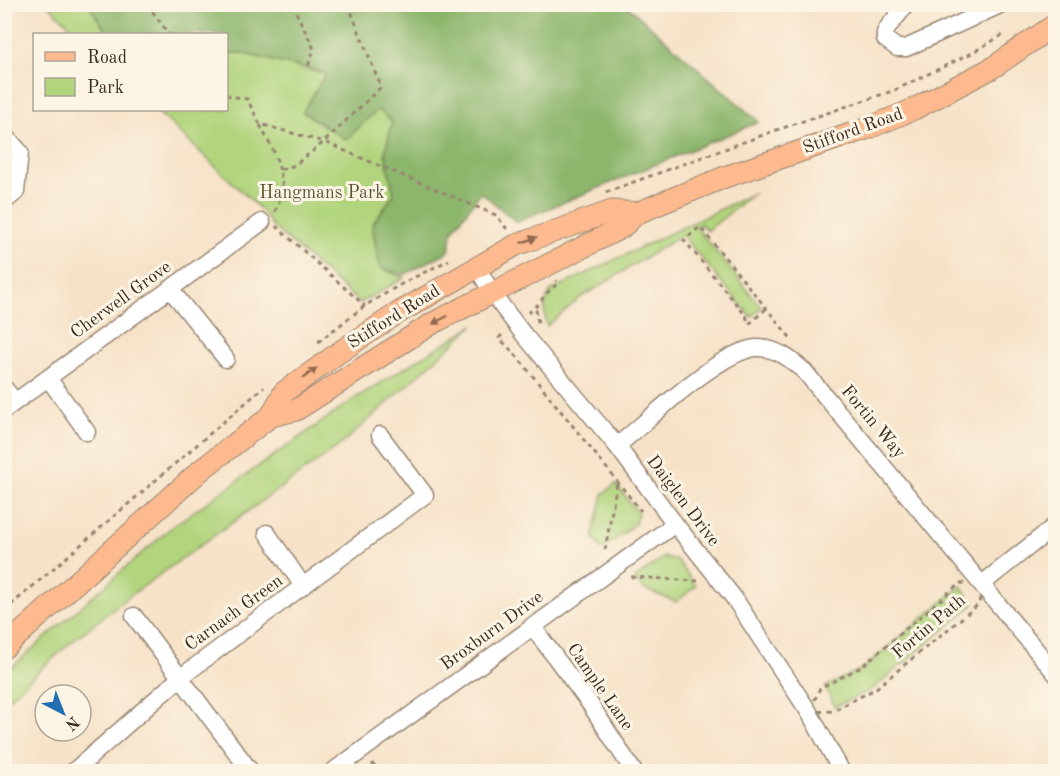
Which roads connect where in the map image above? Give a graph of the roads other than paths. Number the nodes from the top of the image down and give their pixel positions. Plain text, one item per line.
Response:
1 (907, 4) edge
2 (1002, 4) edge
3 (1056, 24) edge
4 (4, 134) edge
5 (10, 197) edge
6 (637, 213) junction
7 (262, 222) dead end
8 (477, 267) junction
9 (170, 289) junction
10 (492, 293) junction
11 (226, 360) dead end
12 (48, 378) junction
13 (8, 400) edge
14 (271, 416) junction
15 (87, 432) dead end
16 (380, 435) dead end
17 (617, 446) junction
18 (675, 524) junction
19 (1056, 525) edge
20 (267, 533) dead end
21 (982, 584) junction
22 (303, 586) junction
23 (134, 616) dead end
24 (532, 626) junction
25 (4, 648) edge
26 (1056, 674) edge
27 (181, 677) junction
28 (73, 771) edge
29 (251, 771) edge
30 (332, 771) edge
31 (634, 771) edge
32 (842, 771) edge

1 - 2 street
3 - 6 main road, Stifford Road
4 - 5 street
8 -> 6 main road, Stifford Road
6 - 10 main road, Stifford Road
7 - 9 street, Cherwell Grove
8 - 10 street, Daiglen Drive
14 -> 8 main road, Stifford Road
9 - 11 street
9 - 12 street, Cherwell Grove
10 -> 14 main road, Stifford Road
10 - 17 street, Daiglen Drive
12 - 13 street, Cherwell Grove
12 - 15 street
14 - 25 main road, Stifford Road
16 - 22 street, Carnach Green
17 - 18 street, Daiglen Drive
17 - 21 street, Fortin Way
18 - 24 street, Broxburn Drive
18 - 32 street, Daiglen Drive
19 - 21 street
20 - 22 street
21 - 26 street, Fortin Way
22 - 27 street, Carnach Green
23 - 27 street
24 - 30 street, Broxburn Drive
24 - 31 street, Cample Lane
27 - 28 street, Carnach Green
27 - 29 street

